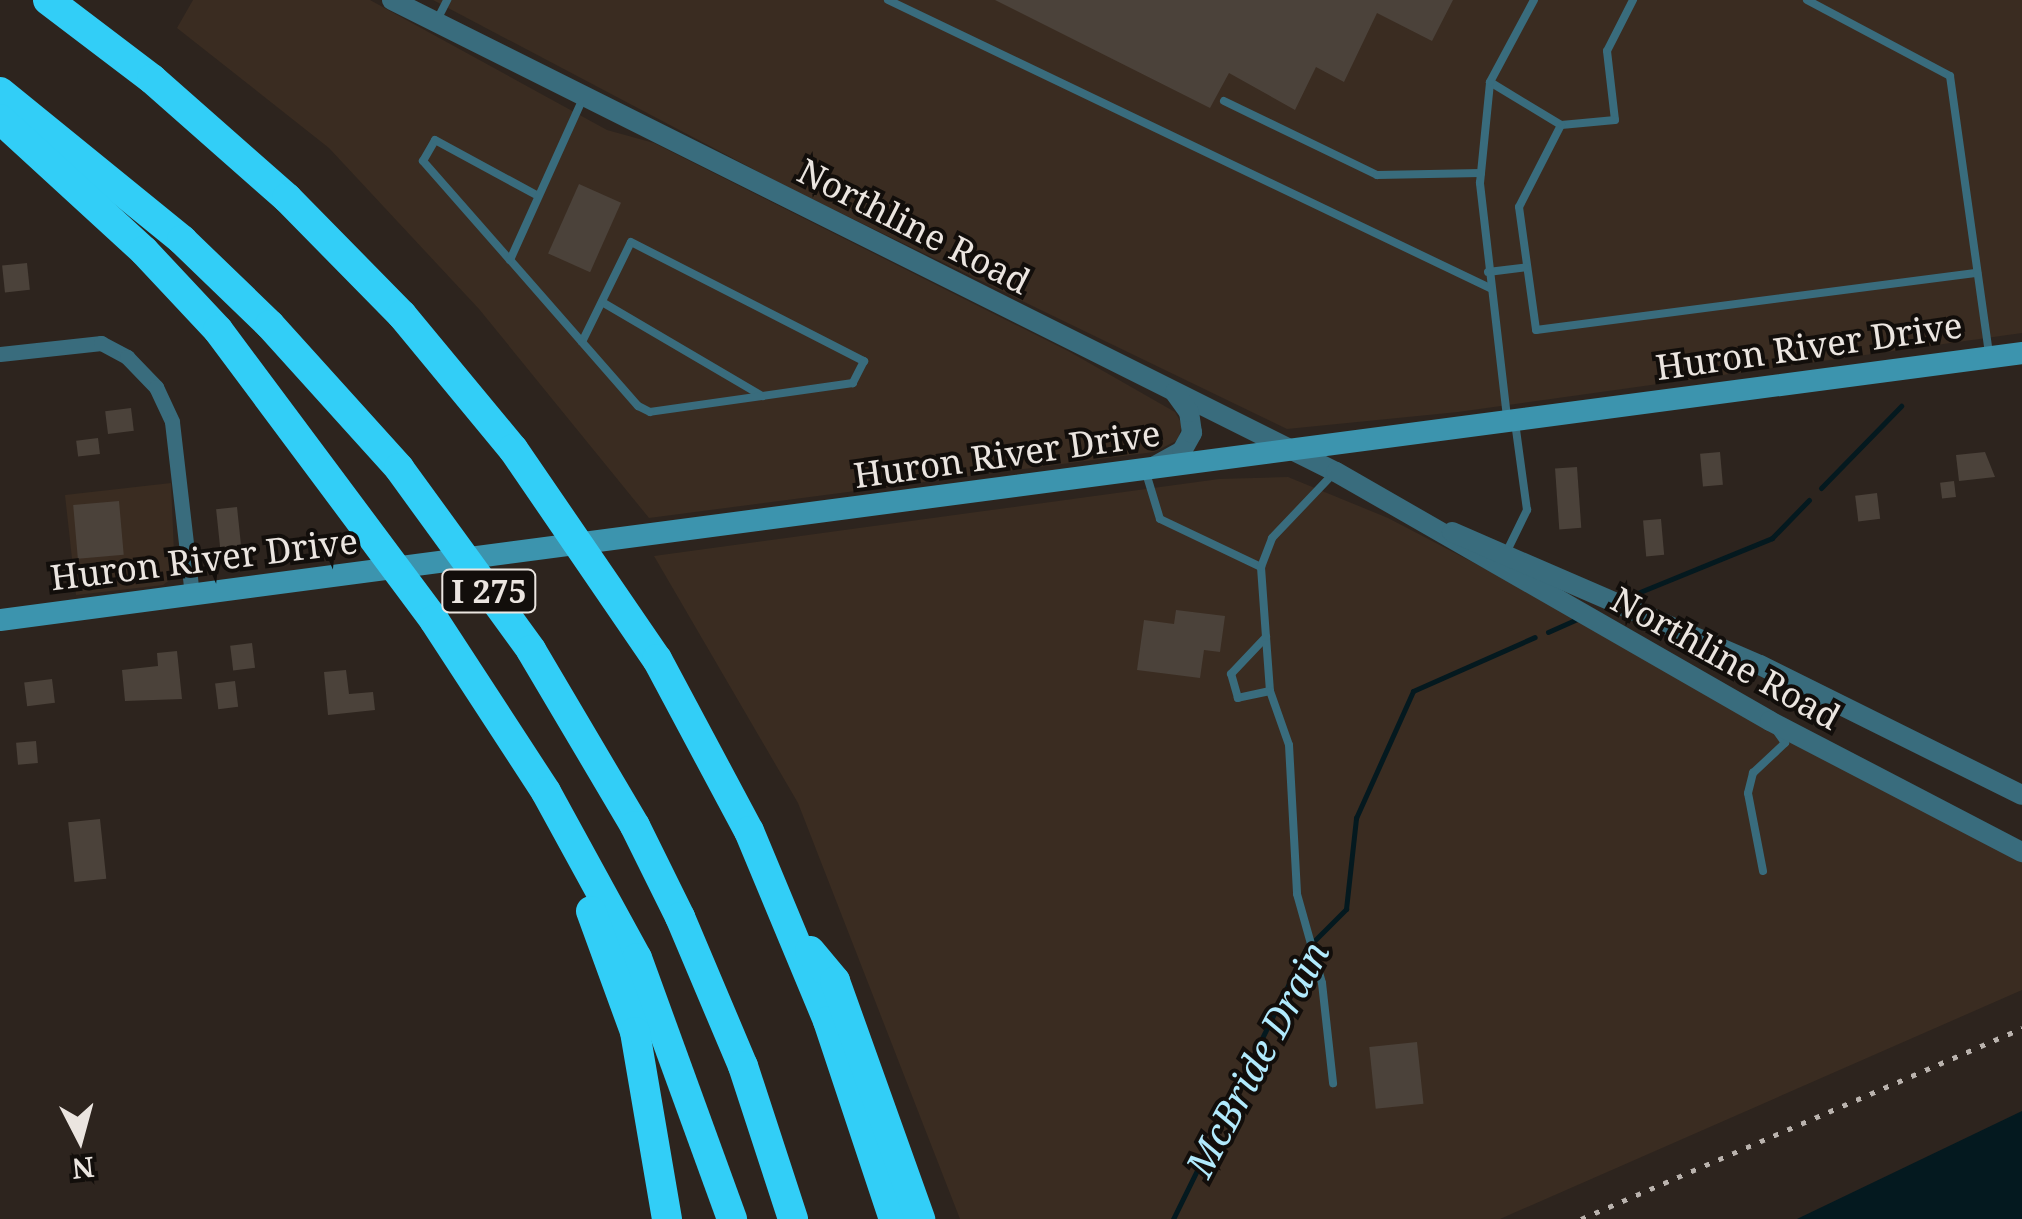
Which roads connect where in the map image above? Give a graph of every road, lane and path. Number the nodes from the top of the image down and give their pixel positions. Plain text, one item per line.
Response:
1 (48, 0) edge
2 (392, 0) edge
3 (447, 0) edge
4 (888, 0) edge
5 (1534, 0) edge
6 (1633, 0) edge
7 (1806, 0) edge
8 (436, 22) junction
9 (1490, 82) junction
10 (0, 92) edge
11 (584, 96) junction
12 (1224, 101) dead end
13 (0, 119) edge
14 (1562, 125) junction
15 (1482, 173) junction
16 (538, 196) junction
17 (510, 260) junction
18 (1526, 267) junction
19 (1488, 272) junction
20 (1977, 273) junction
21 (1490, 288) junction
22 (602, 302) junction
23 (582, 342) junction
24 (2022, 353) edge
25 (0, 354) edge
26 (1989, 358) junction
27 (1174, 392) junction
28 (762, 396) junction
29 (1511, 421) junction
30 (1293, 451) junction
31 (1146, 472) junction
32 (1336, 472) junction
33 (1403, 515) junction
34 (1507, 552) junction
35 (1260, 567) junction
36 (192, 596) junction
37 (0, 620) edge
38 (1266, 636) junction
39 (477, 686) junction
40 (1270, 690) junction
41 (1770, 721) junction
42 (2022, 796) edge
43 (2022, 852) edge
44 (1763, 871) dead end
45 (788, 924) junction
46 (1333, 1083) dead end
47 (667, 1219) edge
48 (732, 1219) edge
49 (793, 1219) edge
50 (894, 1219) edge
51 (920, 1219) edge

1 - 45 highway, I 275
2 - 8 street, Northline Road
3 - 8 lane
4 - 21 lane
5 - 9 lane
6 - 14 lane
7 - 20 lane
8 - 11 street, Northline Road
9 - 14 lane
9 - 15 lane
10 - 49 highway, I 275
11 - 16 lane
11 - 27 street, Northline Road
12 - 15 lane
13 - 39 highway
14 - 18 lane
15 - 19 lane
16 - 17 lane
16 - 17 lane
17 - 23 lane
18 - 19 lane
18 - 20 lane
19 - 21 lane
20 - 26 lane
21 - 29 lane
22 - 23 lane
22 - 28 lane
22 - 28 lane
23 - 28 lane
24 - 26 main road, Huron River Drive
25 - 36 street
26 - 29 main road, Huron River Drive
27 - 30 street, Northline Road
27 - 31 street
29 - 30 main road, Huron River Drive
29 - 34 lane
30 - 31 main road, Huron River Drive
30 - 32 street, Northline Road
31 - 35 lane
31 - 36 main road, Huron River Drive
32 - 33 street, Northline Road
32 - 35 lane
33 - 34 street, Northline Road
33 - 41 street, Northline Road
34 - 42 street, Northline Road
35 - 38 lane
36 - 37 main road, Huron River Drive
38 - 40 lane
38 - 40 lane
39 - 47 highway
39 - 48 highway
40 - 46 lane
41 - 43 street, Northline Road
41 - 44 lane
45 - 50 highway, I 275
45 - 51 highway

